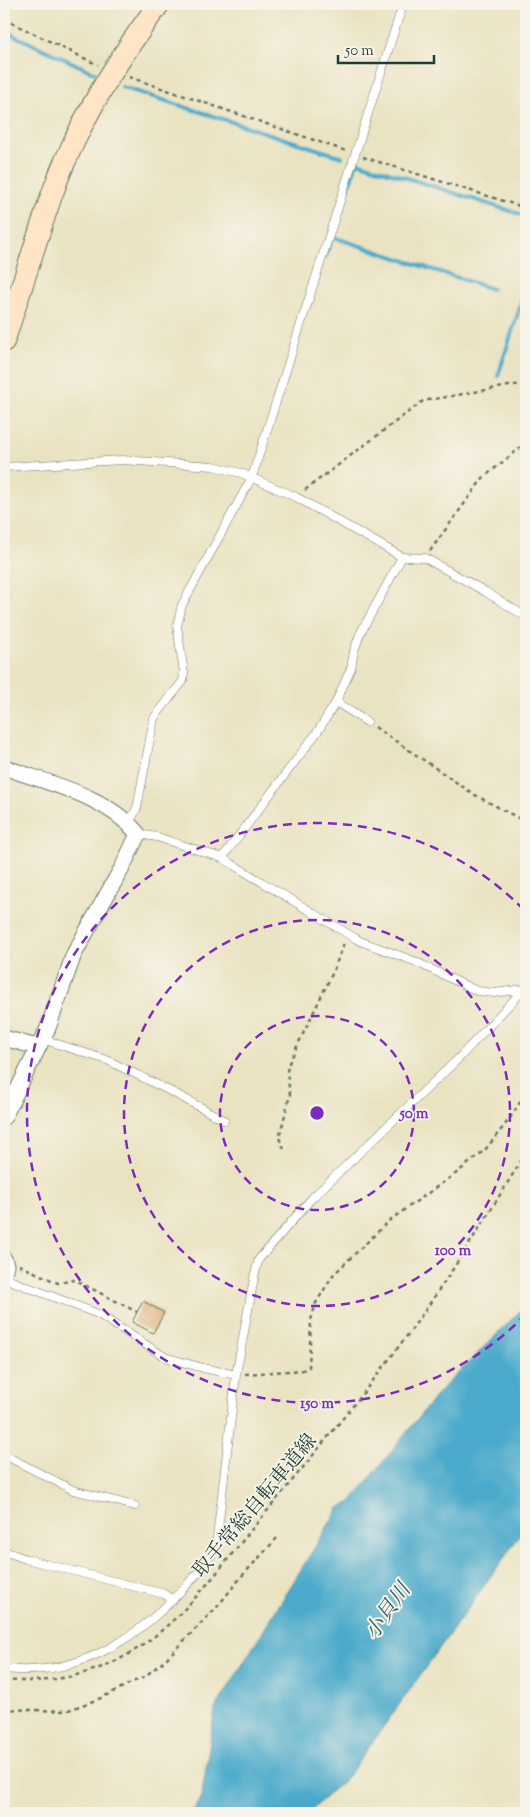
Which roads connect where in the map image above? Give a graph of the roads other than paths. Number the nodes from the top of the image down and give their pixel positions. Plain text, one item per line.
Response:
1 (159, 4) edge
2 (403, 4) edge
3 (4, 341) edge
4 (4, 468) edge
5 (252, 477) junction
6 (402, 557) junction
7 (526, 617) edge
8 (336, 702) junction
9 (368, 722) road end
10 (4, 767) edge
11 (133, 829) junction
12 (222, 858) junction
13 (525, 988) edge
14 (4, 1038) edge
15 (40, 1043) junction
16 (4, 1117) edge
17 (224, 1120) dead end
18 (4, 1278) edge
19 (236, 1375) junction
20 (4, 1455) edge
21 (136, 1506) dead end
22 (4, 1551) edge
23 (173, 1600) junction
24 (4, 1669) edge

1 - 3 street
2 - 5 lane
4 - 5 lane
5 - 6 lane
5 - 11 lane
6 - 7 lane
6 - 8 lane
8 - 9 lane
8 - 12 lane
10 - 11 street
11 - 12 lane
11 - 15 street
12 - 13 lane
13 - 19 lane
14 - 15 street
15 - 16 street
15 - 17 lane
18 - 19 lane
19 - 23 lane
20 - 21 lane
22 - 23 lane
23 - 24 lane

